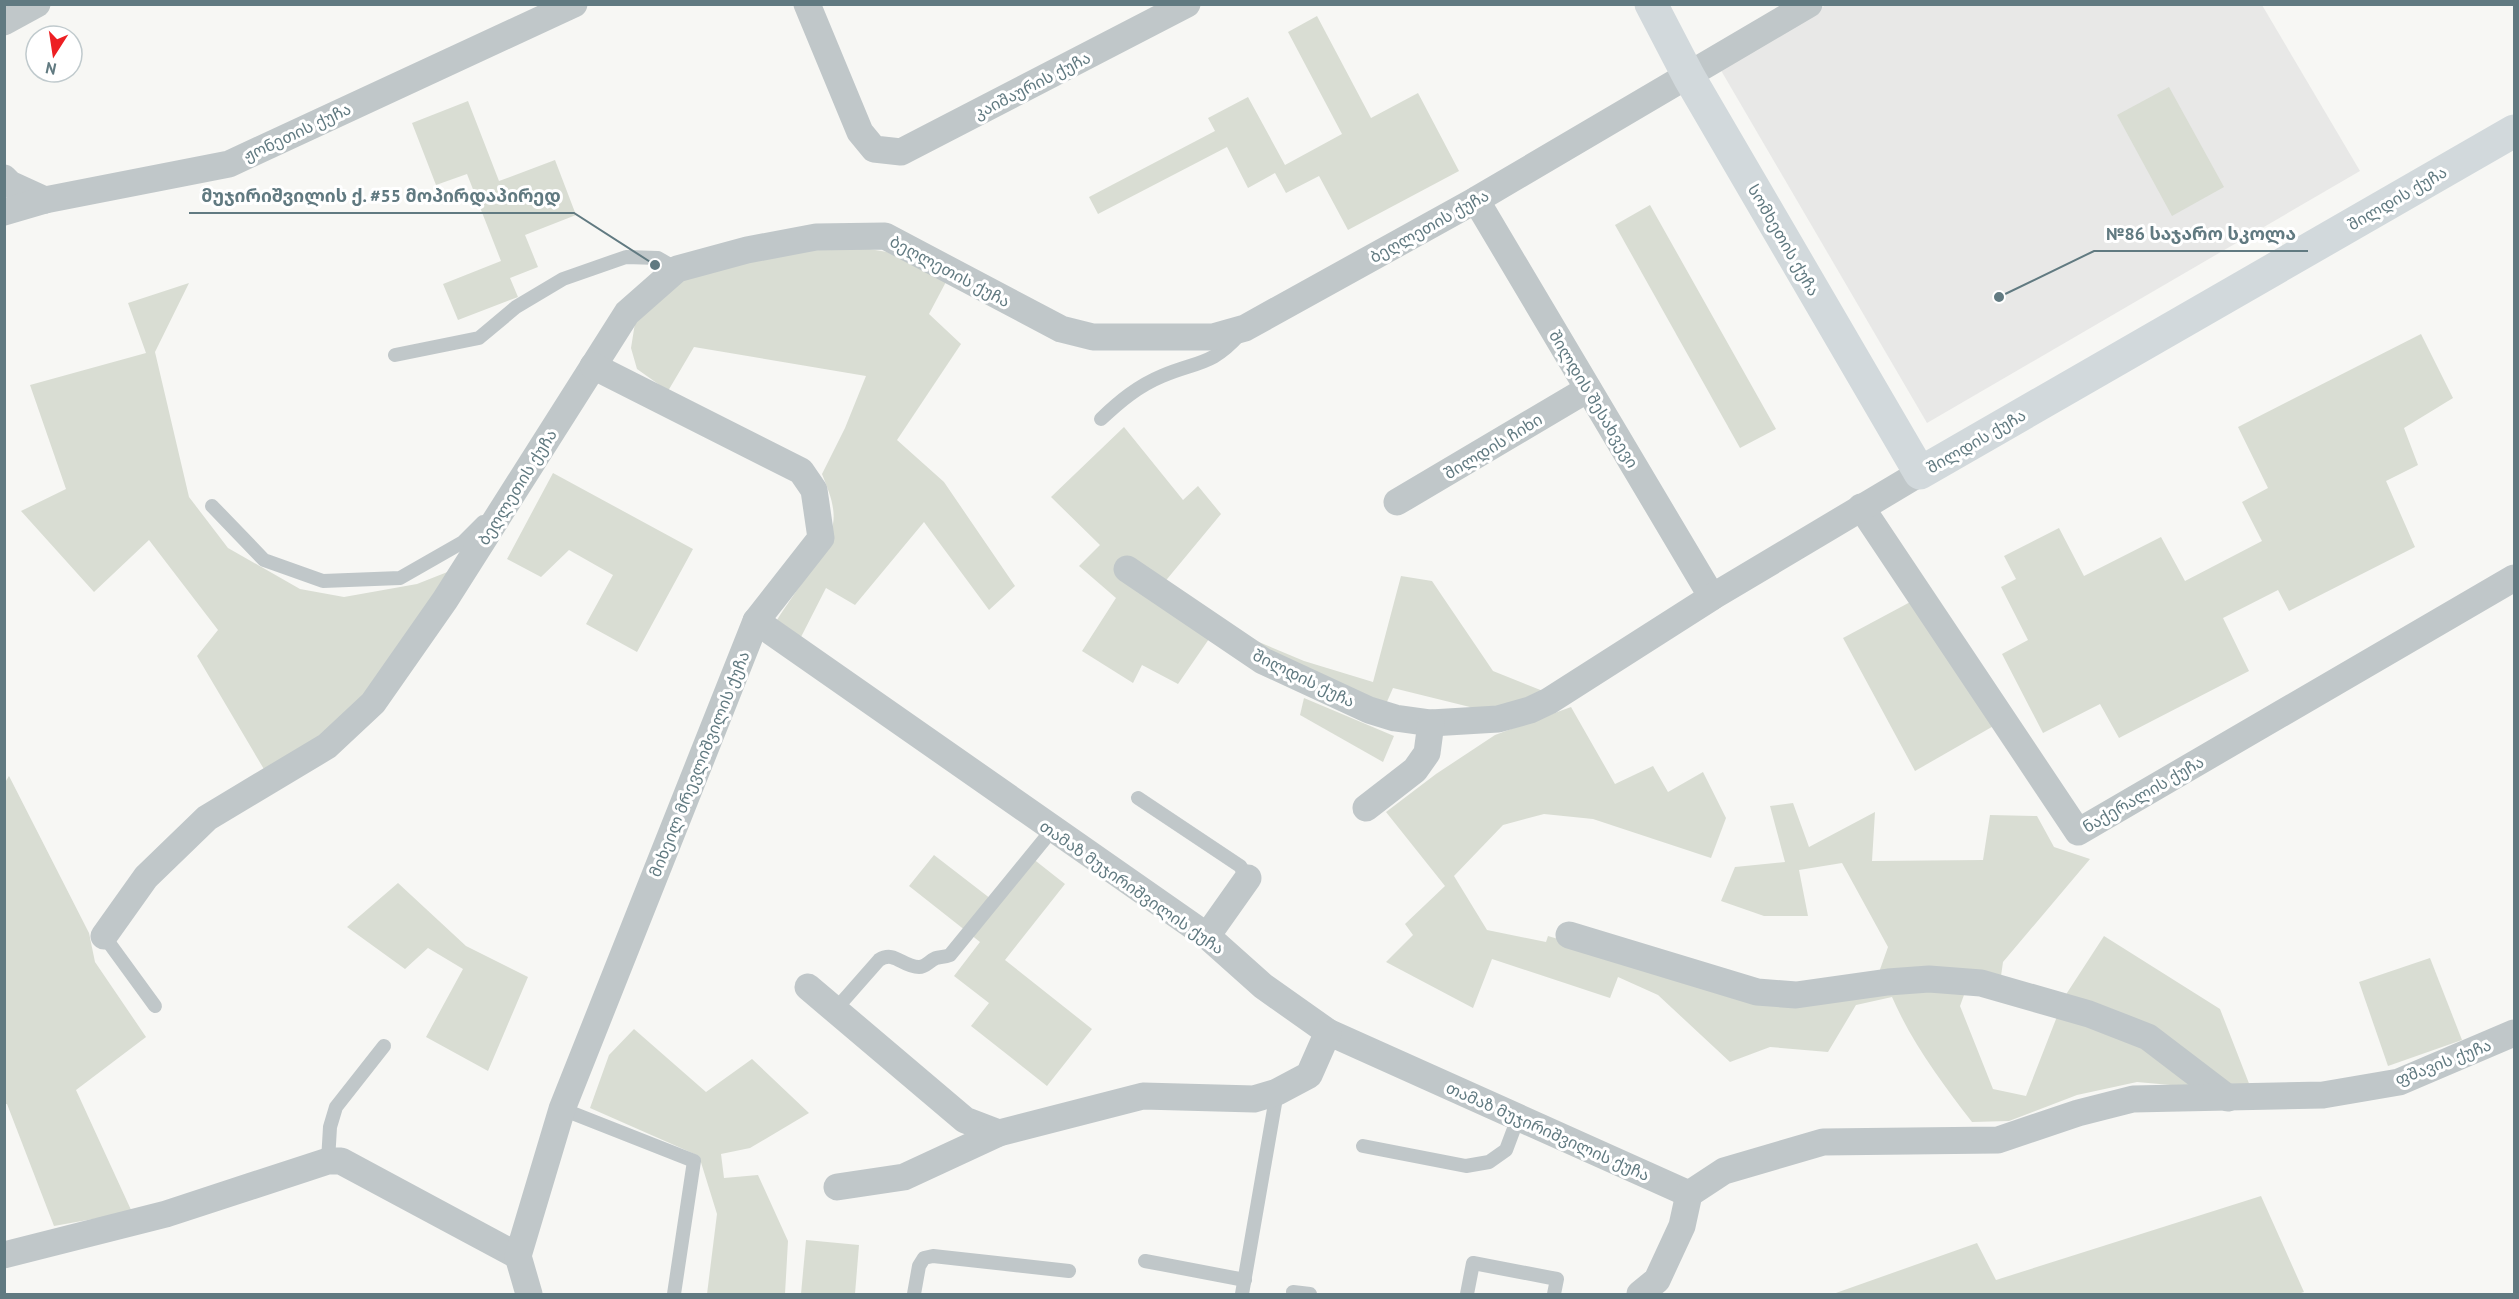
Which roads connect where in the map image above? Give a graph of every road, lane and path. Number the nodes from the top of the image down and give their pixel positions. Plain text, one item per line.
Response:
1 (37, 4) edge
2 (574, 4) edge
3 (807, 4) edge
4 (1187, 4) edge
5 (1652, 4) edge
6 (1809, 4) edge
7 (4, 22) edge
8 (1689, 77) junction
9 (2514, 131) edge
10 (4, 178) edge
11 (45, 200) junction
12 (1476, 200) junction
13 (4, 212) edge
14 (677, 269) junction
15 (1245, 328) junction
16 (394, 355) dead end
17 (593, 366) junction
18 (1588, 389) junction
19 (1101, 419) dead end
20 (1920, 473) junction
21 (517, 488) junction
22 (1397, 502) dead end
23 (212, 506) dead end
24 (1862, 507) junction
25 (1127, 569) dead end
26 (2514, 578) edge
27 (1712, 597) junction
28 (756, 621) junction
29 (1431, 723) junction
30 (1138, 798) dead end
31 (1366, 807) dead end
32 (1052, 830) junction
33 (1248, 878) joint
34 (1569, 935) dead end
35 (104, 936) joint
36 (1207, 936) junction
37 (808, 987) dead end
38 (154, 1005) dead end
39 (836, 1010) junction
40 (1328, 1032) junction
41 (2514, 1033) edge
42 (384, 1046) dead end
43 (1277, 1092) junction
44 (2228, 1098) junction
45 (562, 1109) junction
46 (1518, 1118) junction
47 (999, 1133) junction
48 (1363, 1146) dead end
49 (328, 1161) junction
50 (837, 1187) dead end
51 (1689, 1194) junction
52 (4, 1255) edge
53 (518, 1256) junction
54 (1145, 1261) dead end
55 (1069, 1271) dead end
56 (1245, 1280) junction
57 (1293, 1292) dead end
58 (529, 1294) edge
59 (674, 1294) edge
60 (914, 1294) edge
61 (1242, 1294) edge
62 (1310, 1294) edge
63 (1467, 1294) edge
64 (1554, 1294) edge
65 (1640, 1294) edge

1 - 7 street
2 - 11 street, ჟონეთის ქუჩა
3 - 4 street, კაიშაურის ქუჩა
5 - 8 street, სომხეთის ქუჩა
6 - 8 street, ბეღლეთის ქუჩა
8 - 12 street, ბეღლეთის ქუჩა
8 - 20 street, სომხეთის ქუჩა
9 - 20 street, შილდის ქუჩა
10 - 11 street
11 - 13 street, ჟონეთის ქუჩა
12 - 15 street, ბეღლეთის ქუჩა
12 - 18 street, შილდის შესახვევი
14 - 15 street, ბეღლეთის ქუჩა
14 - 16 lane
14 - 17 street, ბეღლეთის ქუჩა
15 - 19 lane
17 - 21 street, ბეღლეთის ქუჩა
17 - 28 street, მიხეილ მრევლიშვილის ქუჩა
18 - 22 street, შილდის ჩიხი
18 - 27 street, შილდის შესახვევი
20 - 24 street, შილდის ქუჩა
21 - 23 lane
21 - 35 street, ბეღლეთის ქუჩა
24 - 26 street, ნაქერალის ქუჩა
24 - 27 street, შილდის ქუჩა
25 - 29 street, შილდის ქუჩა
27 - 29 street, შილდის ქუჩა
28 - 32 street, თამაზ მუჯირიშვილის ქუჩა
28 - 45 street, მიხეილ მრევლიშვილის ქუჩა
29 - 31 street
30 - 33 lane
32 - 36 street, თამაზ მუჯირიშვილის ქუჩა
32 - 39 lane
33 - 36 street
34 - 44 street
35 - 38 lane
36 - 40 street, თამაზ მუჯირიშვილის ქუჩა
37 - 39 street
39 - 47 street
40 - 43 street
40 - 46 street, თამაზ მუჯირიშვილის ქუჩა
41 - 44 street, ფშავის ქუჩა
42 - 49 lane
43 - 47 street
43 - 56 lane
44 - 51 street
45 - 53 street, მიხეილ მრევლიშვილის ქუჩა
45 - 59 lane
46 - 48 lane
46 - 51 street, თამაზ მუჯირიშვილის ქუჩა
47 - 50 street
49 - 52 street
49 - 53 street
51 - 65 street
53 - 58 street
54 - 56 lane
55 - 60 lane
56 - 61 lane
57 - 62 lane
63 - 64 lane

